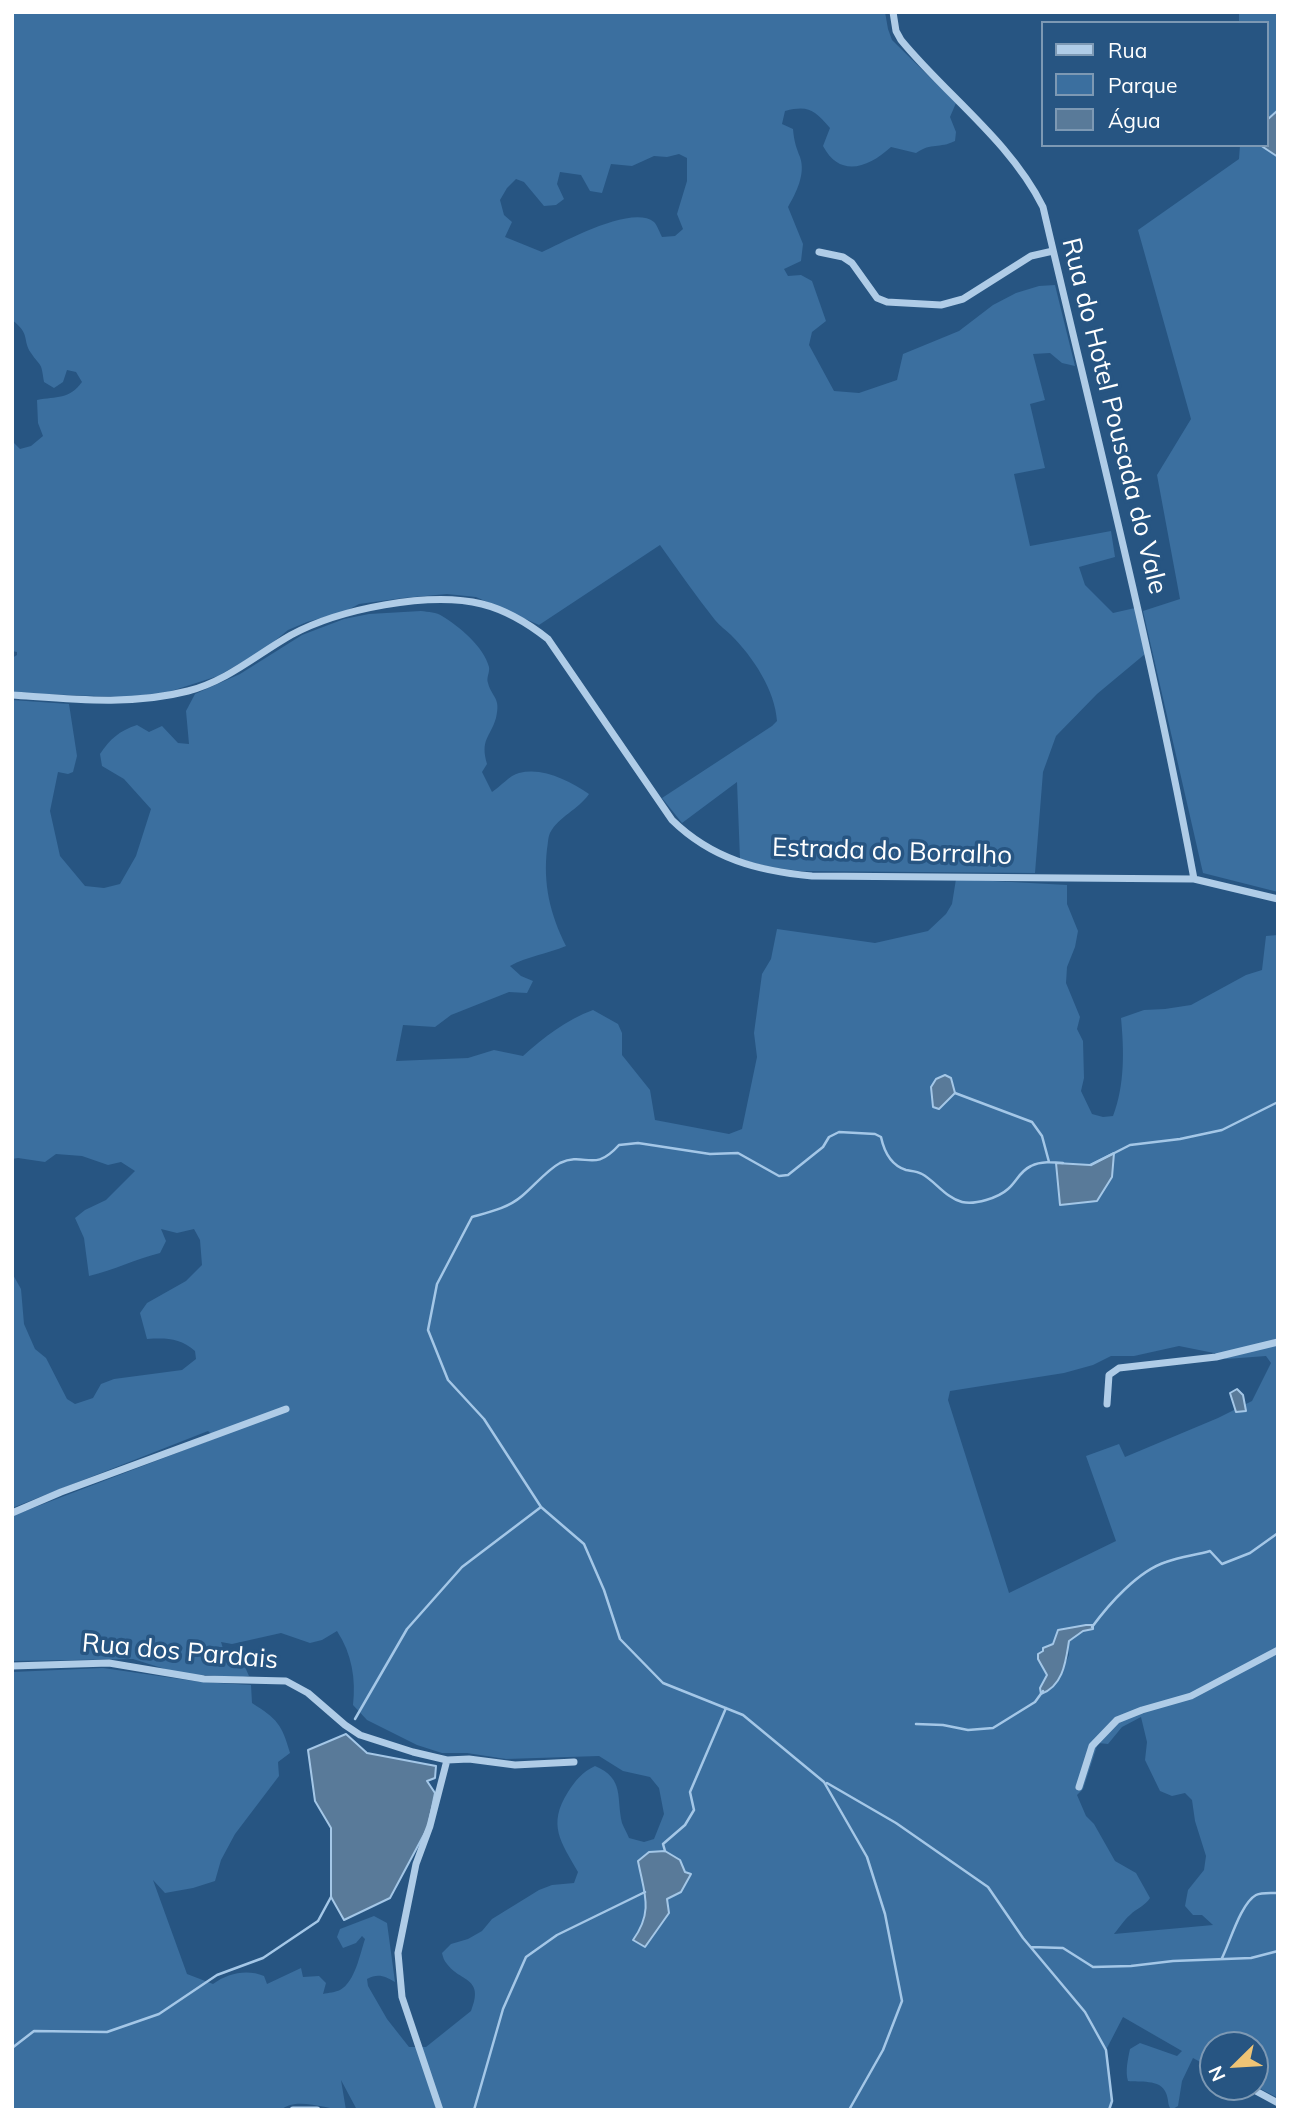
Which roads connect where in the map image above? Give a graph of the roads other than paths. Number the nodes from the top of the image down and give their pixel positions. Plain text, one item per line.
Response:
1 (893, 12) edge
2 (1053, 251) junction
3 (819, 253) dead end
4 (12, 695) edge
5 (1194, 879) junction
6 (1278, 900) edge
7 (1278, 1342) edge
8 (1107, 1404) dead end
9 (286, 1409) dead end
10 (12, 1513) edge
11 (1278, 1650) edge
12 (12, 1666) edge
13 (447, 1760) junction
14 (574, 1762) dead end
15 (1079, 1787) dead end
16 (293, 2110) edge
17 (317, 2110) edge
18 (440, 2110) edge

1 - 2 street, Rua do Hotel Pousada do Vale
2 - 3 street
2 - 5 street, Rua do Hotel Pousada do Vale
4 - 5 street, Estrada do Borralho
5 - 6 street, Estrada do Borralho
7 - 8 street
9 - 10 street
11 - 15 street
12 - 13 street, Rua dos Pardais
13 - 14 street, Rua dos Pardais
13 - 18 street
16 - 17 street

